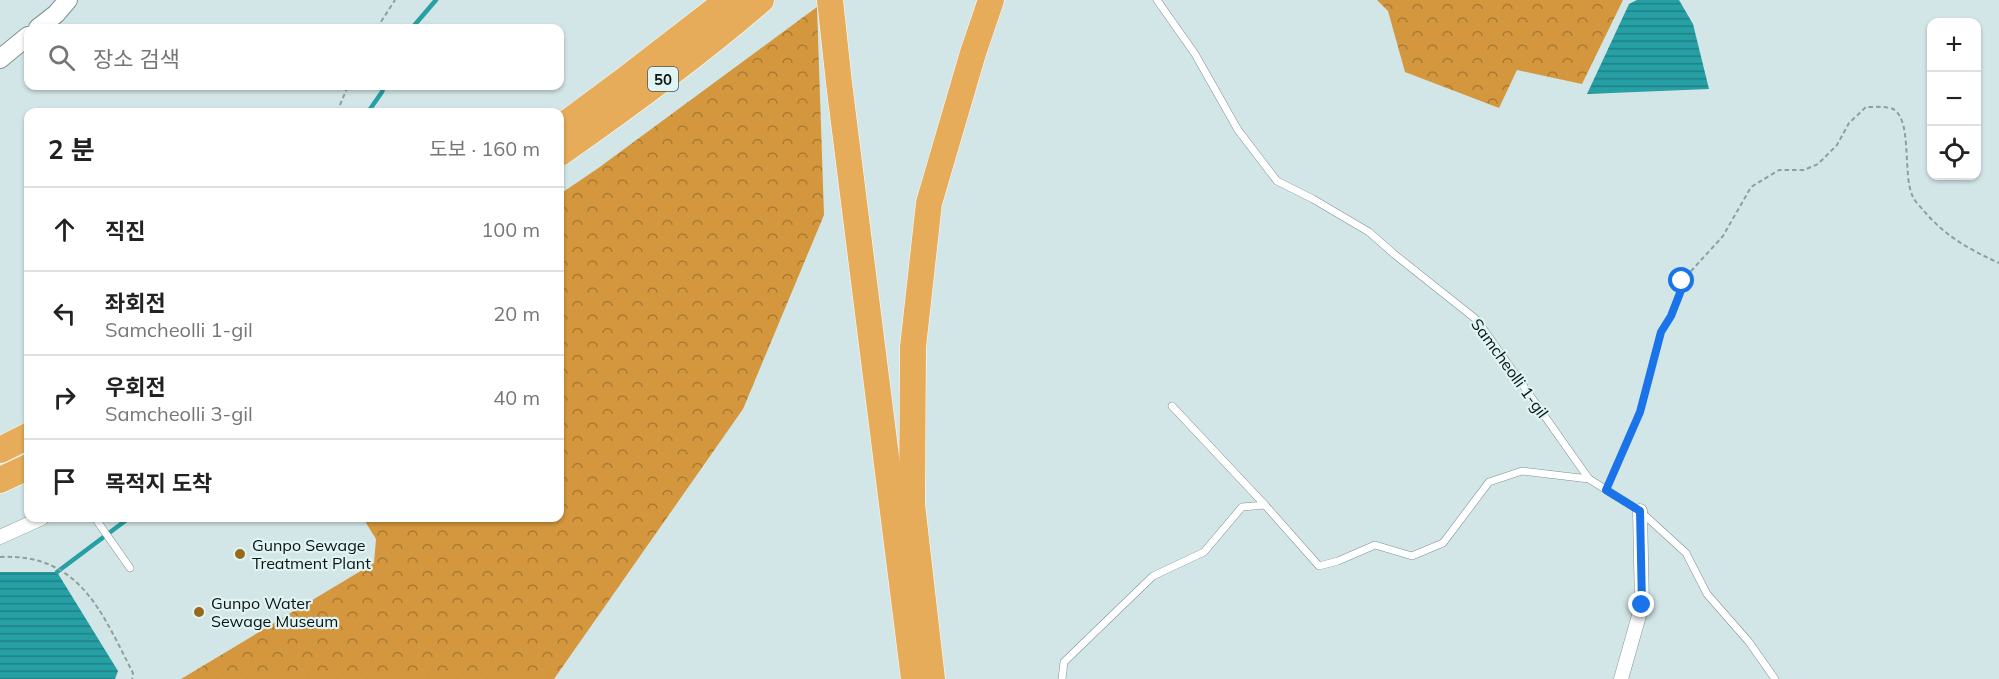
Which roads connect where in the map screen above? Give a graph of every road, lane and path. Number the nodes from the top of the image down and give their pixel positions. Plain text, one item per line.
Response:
1 (68, 0) edge
2 (396, 0) edge
3 (728, 0) edge
4 (761, 0) edge
5 (830, 0) edge
6 (991, 0) edge
7 (1157, 0) edge
8 (43, 24) edge
9 (380, 24) edge
10 (24, 39) edge
11 (0, 60) edge
12 (346, 90) edge
13 (339, 108) edge
14 (564, 125) edge
15 (564, 150) edge
16 (1999, 263) edge
17 (1172, 406) dead end
18 (24, 438) edge
19 (0, 450) edge
20 (24, 469) edge
21 (1589, 479) junction
22 (0, 480) edge
23 (1606, 490) junction
24 (1264, 505) junction
25 (1640, 511) junction
26 (33, 522) edge
27 (98, 522) edge
28 (0, 537) edge
29 (0, 557) edge
30 (130, 568) dead end
31 (132, 679) edge
32 (914, 679) edge
33 (932, 679) edge
34 (1062, 679) edge
35 (1621, 679) edge
36 (1775, 679) edge

1 - 8 street
2 - 9 path
3 - 14 highway, 50
4 - 15 highway, 50
5 - 32 highway
6 - 33 highway
7 - 21 lane, Samcheolli 1-gil
10 - 11 street
12 - 13 path
16 - 23 path
17 - 24 lane
18 - 19 highway
20 - 22 highway
21 - 23 lane, Samcheolli 1-gil
21 - 24 lane
23 - 25 lane, Samcheolli 1-gil
24 - 34 lane
25 - 35 street
25 - 36 lane, Samcheolli 1-gil
26 - 28 street
27 - 30 lane
29 - 31 path

